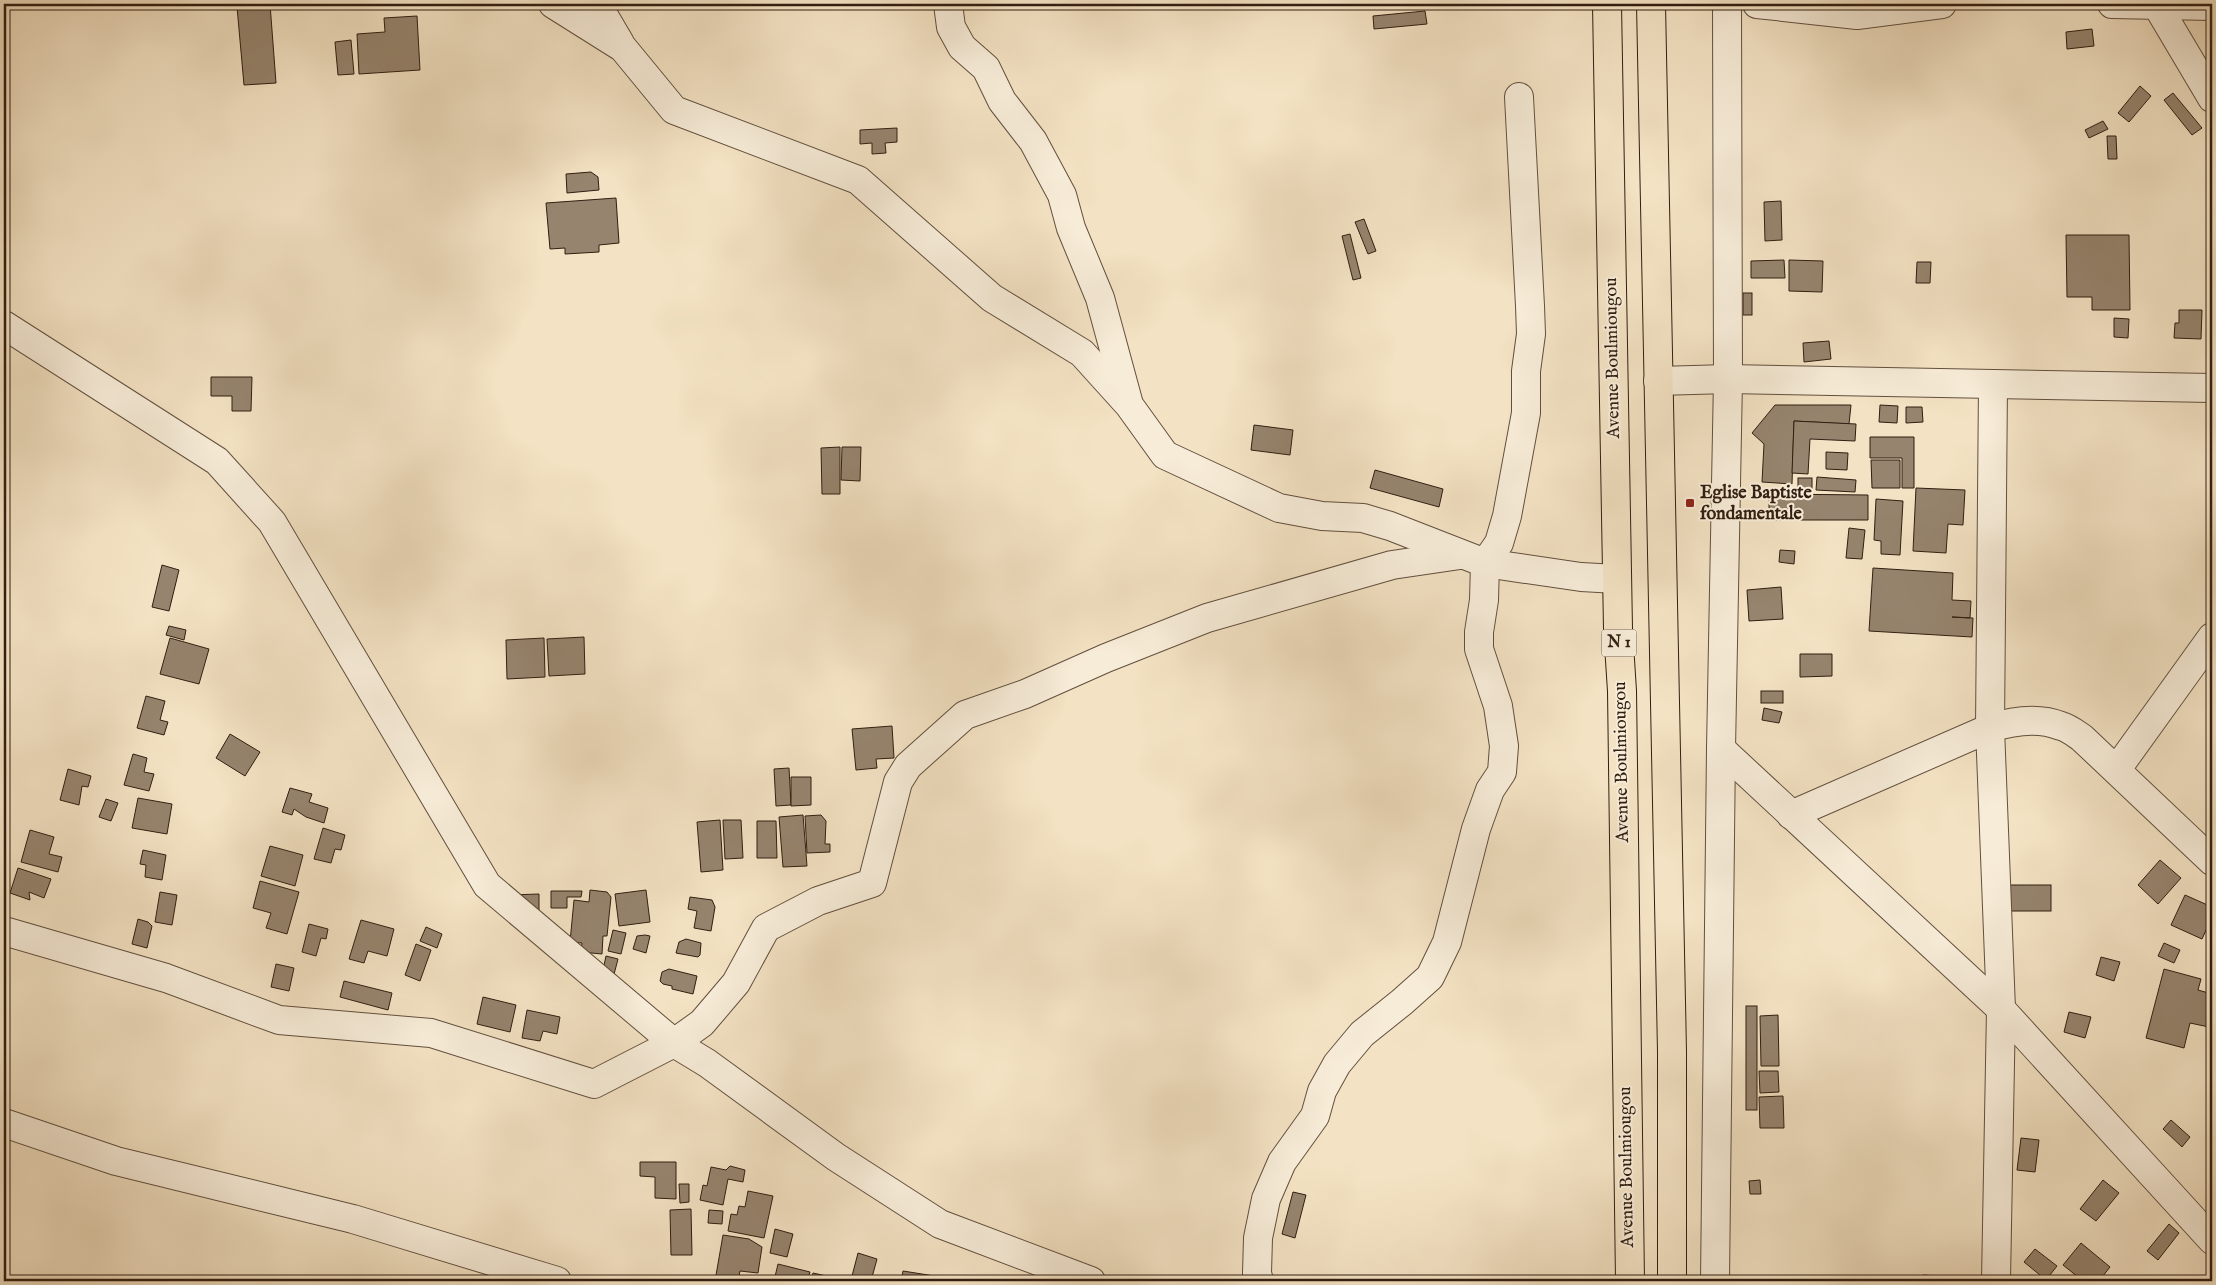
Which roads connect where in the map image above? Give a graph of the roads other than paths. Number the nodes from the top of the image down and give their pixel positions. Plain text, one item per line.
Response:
1 (553, 4) edge
2 (597, 4) edge
3 (948, 4) edge
4 (1607, 4) edge
5 (1650, 4) edge
6 (1727, 4) edge
7 (1757, 4) edge
8 (1942, 4) edge
9 (2112, 4) edge
10 (2212, 6) edge
11 (2158, 7) junction
12 (623, 48) junction
13 (1519, 97) dead end
14 (2212, 98) edge
15 (4, 325) edge
16 (1728, 379) junction
17 (1658, 381) junction
18 (1993, 384) junction
19 (2212, 388) edge
20 (1129, 405) junction
21 (1473, 560) junction
22 (1617, 579) junction
23 (2212, 637) edge
24 (1990, 728) junction
25 (1721, 750) junction
26 (2117, 769) junction
27 (1791, 814) junction
28 (2212, 861) edge
29 (4, 931) edge
30 (2001, 1009) junction
31 (674, 1043) junction
32 (4, 1123) edge
33 (2212, 1240) edge
34 (557, 1281) edge
35 (1091, 1281) edge
36 (1259, 1281) edge
37 (1630, 1281) edge
38 (1672, 1281) edge
39 (1715, 1281) edge
40 (1996, 1281) edge

1 - 12 street
2 - 12 street
3 - 20 street
4 - 22 highway, Avenue Boulmiougou / N 1
5 - 17 highway
6 - 16 street
7 - 8 street
9 - 11 street
10 - 11 street
11 - 14 street
12 - 20 street
13 - 21 street
15 - 31 street
16 - 17 street
16 - 18 street
16 - 25 street
17 - 38 highway
18 - 19 street
18 - 24 street
20 - 21 street
21 - 22 street
21 - 31 street
21 - 36 street
22 - 37 highway, Avenue Boulmiougou / N 1
23 - 26 street
24 - 26 street
24 - 27 street
24 - 30 street
25 - 27 street
25 - 39 street
26 - 28 street
27 - 30 street
29 - 31 street
30 - 33 street
30 - 40 street
31 - 35 street
32 - 34 street

